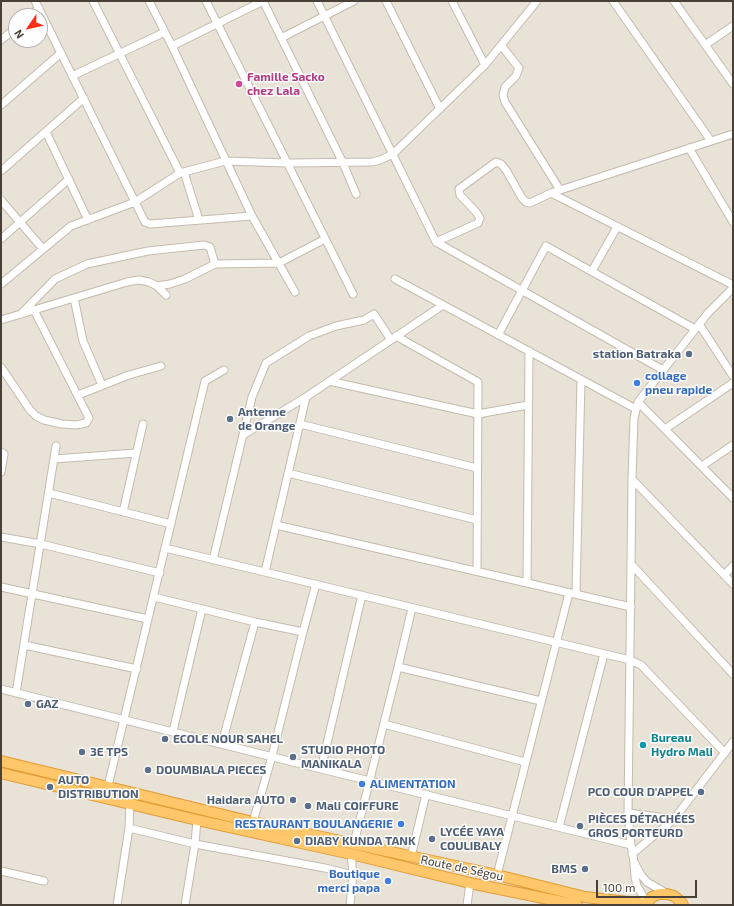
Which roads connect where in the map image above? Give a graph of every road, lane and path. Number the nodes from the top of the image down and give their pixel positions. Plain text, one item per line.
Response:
1 (35, 1) edge
2 (93, 1) edge
3 (149, 1) edge
4 (206, 1) edge
5 (263, 1) edge
6 (317, 1) edge
7 (354, 1) edge
8 (386, 1) edge
9 (452, 1) edge
10 (537, 1) edge
11 (613, 1) edge
12 (676, 2) edge
13 (39, 8) edge
14 (324, 16) junction
15 (217, 24) junction
16 (48, 26) edge
17 (733, 26) edge
18 (165, 32) junction
19 (282, 38) junction
20 (501, 45) junction
21 (706, 45) junction
22 (172, 46) junction
23 (61, 53) junction
24 (119, 53) junction
25 (485, 65) junction
26 (72, 76) junction
27 (733, 84) edge
28 (84, 98) junction
29 (1, 105) edge
30 (440, 109) junction
31 (46, 132) junction
32 (733, 134) edge
33 (711, 141) junction
34 (689, 148) junction
35 (393, 154) junction
36 (225, 161) junction
37 (287, 163) junction
38 (343, 163) junction
39 (1, 171) edge
40 (182, 173) junction
41 (69, 179) junction
42 (560, 190) junction
43 (551, 193) junction
44 (356, 194) dead end
45 (1, 200) edge
46 (135, 202) junction
47 (252, 216) junction
48 (88, 220) junction
49 (199, 220) junction
50 (20, 222) junction
51 (733, 222) edge
52 (617, 227) junction
53 (1, 239) edge
54 (325, 239) junction
55 (436, 242) junction
56 (43, 249) junction
57 (279, 263) junction
58 (215, 264) junction
59 (592, 271) junction
60 (395, 280) dead end
61 (1, 284) edge
62 (157, 286) junction
63 (733, 287) edge
64 (522, 290) junction
65 (295, 292) dead end
66 (353, 294) dead end
67 (166, 295) dead end
68 (74, 298) junction
69 (443, 305) junction
70 (34, 310) junction
71 (21, 314) junction
72 (1, 320) edge
73 (697, 326) junction
74 (498, 335) junction
75 (394, 338) junction
76 (529, 351) junction
77 (161, 366) dead end
78 (1, 368) edge
79 (224, 370) dead end
80 (663, 370) junction
81 (733, 376) edge
82 (582, 380) junction
83 (329, 382) junction
84 (733, 383) edge
85 (102, 385) junction
86 (78, 395) junction
87 (306, 397) junction
88 (638, 402) junction
89 (528, 405) junction
90 (636, 409) junction
91 (478, 414) junction
92 (143, 424) dead end
93 (300, 424) junction
94 (665, 429) junction
95 (243, 435) junction
96 (733, 445) edge
97 (56, 446) dead end
98 (1, 452) edge
99 (136, 453) junction
100 (54, 459) junction
101 (702, 466) junction
102 (477, 468) junction
103 (1, 472) edge
104 (288, 473) junction
105 (632, 479) junction
106 (49, 493) junction
107 (733, 498) edge
108 (123, 512) junction
109 (477, 520) junction
110 (171, 524) junction
111 (276, 525) junction
112 (1, 537) edge
113 (41, 544) junction
114 (165, 548) junction
115 (213, 560) junction
116 (632, 565) junction
117 (733, 566) edge
118 (477, 571) junction
119 (265, 572) junction
120 (160, 573) junction
121 (724, 575) junction
122 (526, 583) junction
123 (316, 584) junction
124 (733, 584) edge
125 (1, 587) edge
126 (32, 594) junction
127 (572, 594) junction
128 (362, 595) junction
129 (154, 597) junction
130 (631, 607) junction
131 (412, 608) junction
132 (202, 609) junction
133 (148, 620) junction
134 (255, 622) junction
135 (303, 632) junction
136 (556, 642) junction
137 (24, 645) junction
138 (604, 654) junction
139 (630, 660) junction
140 (398, 667) junction
141 (137, 669) junction
142 (733, 674) edge
143 (1, 689) edge
144 (16, 693) junction
145 (541, 701) junction
146 (125, 719) junction
147 (384, 724) junction
148 (172, 731) junction
149 (733, 742) edge
150 (222, 744) junction
151 (725, 753) junction
152 (272, 756) junction
153 (1, 761) edge
154 (525, 762) junction
155 (321, 769) junction
156 (1, 773) edge
157 (370, 780) junction
158 (108, 786) junction
159 (426, 794) junction
160 (130, 804) junction
161 (628, 813) junction
162 (512, 816) junction
163 (674, 819) junction
164 (197, 820) junction
165 (253, 822) junction
166 (559, 827) junction
167 (129, 828) junction
168 (354, 843) junction
169 (195, 844) junction
170 (631, 845) junction
171 (351, 854) junction
172 (632, 854) junction
173 (411, 857) junction
174 (634, 862) junction
175 (1, 871) edge
176 (353, 875) junction
177 (496, 875) junction
178 (44, 881) dead end
179 (470, 883) junction
180 (351, 891) junction
181 (667, 894) junction
182 (645, 903) edge
183 (117, 905) edge
184 (185, 905) edge
185 (343, 905) edge
186 (350, 905) edge
187 (467, 905) edge
188 (577, 905) edge
189 (683, 905) edge

1 - 13 street
2 - 24 street
3 - 18 street
4 - 15 street
5 - 15 street
5 - 19 street
6 - 14 street
7 - 14 street
8 - 30 street
9 - 25 street
10 - 20 street
11 - 33 street
12 - 21 street
14 - 19 street
14 - 35 street
15 - 22 street
15 - 37 street
16 - 23 street
17 - 21 street
18 - 22 street
18 - 24 street
19 - 38 street
20 - 25 street
20 - 42 street
21 - 27 street
22 - 36 street
23 - 26 street
23 - 29 street
24 - 26 street
24 - 40 street
25 - 30 street
26 - 28 street
28 - 31 street
28 - 46 street
30 - 35 street
31 - 39 street
31 - 41 street
32 - 33 street
33 - 34 street
34 - 42 street
34 - 51 street
35 - 38 street
35 - 55 street
36 - 37 street
36 - 40 street
36 - 47 street
37 - 38 street
37 - 54 street
38 - 44 street
40 - 46 street
40 - 49 street
41 - 48 street
41 - 50 street
42 - 43 street
43 - 52 street
43 - 55 street
45 - 50 street
46 - 48 street
46 - 49 street
47 - 49 street
47 - 57 street
48 - 56 street
50 - 53 street
50 - 56 street
52 - 59 street
52 - 63 street
54 - 57 street
54 - 66 street
55 - 64 street
56 - 61 street
57 - 58 street
57 - 65 street
58 - 62 street
58 - 71 street
59 - 64 street
59 - 73 street
60 - 69 street
62 - 67 street
62 - 68 street
63 - 73 street
64 - 74 street
64 - 80 street
68 - 70 street
68 - 85 street
69 - 74 street
69 - 75 street
70 - 71 street
70 - 86 street
71 - 72 street
73 - 80 street
73 - 81 street
74 - 76 street
75 - 83 street
75 - 91 street
75 - 95 street
76 - 82 street
76 - 89 street
77 - 85 street
78 - 86 street
79 - 110 street
80 - 88 street
82 - 90 street
82 - 127 street
83 - 87 street
83 - 91 street
84 - 94 street
85 - 86 street
87 - 93 street
87 - 95 street
88 - 90 street
88 - 94 street
89 - 91 street
89 - 122 street
90 - 105 street
91 - 102 street
92 - 99 street
93 - 102 street
93 - 104 street
94 - 101 street
95 - 115 street
96 - 101 street
97 - 100 street
98 - 103 street
99 - 100 street
99 - 108 street
100 - 106 street
101 - 107 street
102 - 109 street
104 - 109 street
104 - 111 street
105 - 116 street
105 - 121 street
106 - 108 street
106 - 113 street
108 - 110 street
109 - 118 street
110 - 114 street
111 - 118 street
111 - 119 street
112 - 113 street
113 - 120 street
113 - 126 street
114 - 115 street
114 - 120 street
115 - 119 street
116 - 130 street
116 - 142 street
117 - 121 street
118 - 122 street
119 - 123 street
120 - 129 street
121 - 124 street
122 - 127 street
123 - 128 street
123 - 135 street
125 - 126 street
126 - 133 street
126 - 137 street
127 - 130 street
127 - 136 street
128 - 131 street
128 - 155 street
129 - 132 street
129 - 133 street
130 - 139 street
131 - 136 street
131 - 140 street
132 - 134 street
132 - 148 street
133 - 141 street
134 - 135 street
134 - 150 street
135 - 152 street
136 - 138 street
136 - 145 street
137 - 141 street
137 - 144 street
138 - 139 street
138 - 166 street
139 - 151 street
139 - 161 street
140 - 145 street
140 - 147 street
141 - 146 street
143 - 144 street
144 - 146 street
145 - 154 street
146 - 148 street
146 - 158 street
147 - 154 street
147 - 157 street
148 - 150 street
149 - 151 street
150 - 152 street
151 - 163 street
152 - 155 street
152 - 165 street
153 - 158 highway, Route de Ségou
154 - 162 street
155 - 157 street
156 - 160 highway, Route de Ségou
157 - 159 street
157 - 168 street
158 - 165 highway, Route de Ségou
159 - 162 street
159 - 173 street
160 - 164 highway, Route de Ségou
160 - 167 street
161 - 163 street
161 - 170 street
162 - 166 street
162 - 177 street
163 - 172 street
164 - 169 street
164 - 171 highway, Route de Ségou
165 - 168 highway, Route de Ségou
166 - 170 street
167 - 169 street
167 - 183 street
168 - 173 highway, Route de Ségou
169 - 176 street
169 - 184 street
170 - 172 street
171 - 176 street
171 - 179 highway, Route de Ségou
172 - 174 street
173 - 177 highway, Route de Ségou
174 - 181 street
174 - 182 street
175 - 178 street
176 - 180 street
177 - 182 highway, Route de Ségou
179 - 187 street
179 - 188 highway, Route de Ségou
180 - 185 street
180 - 186 street
181 - 182 highway, Route de Ségou
181 - 189 highway

